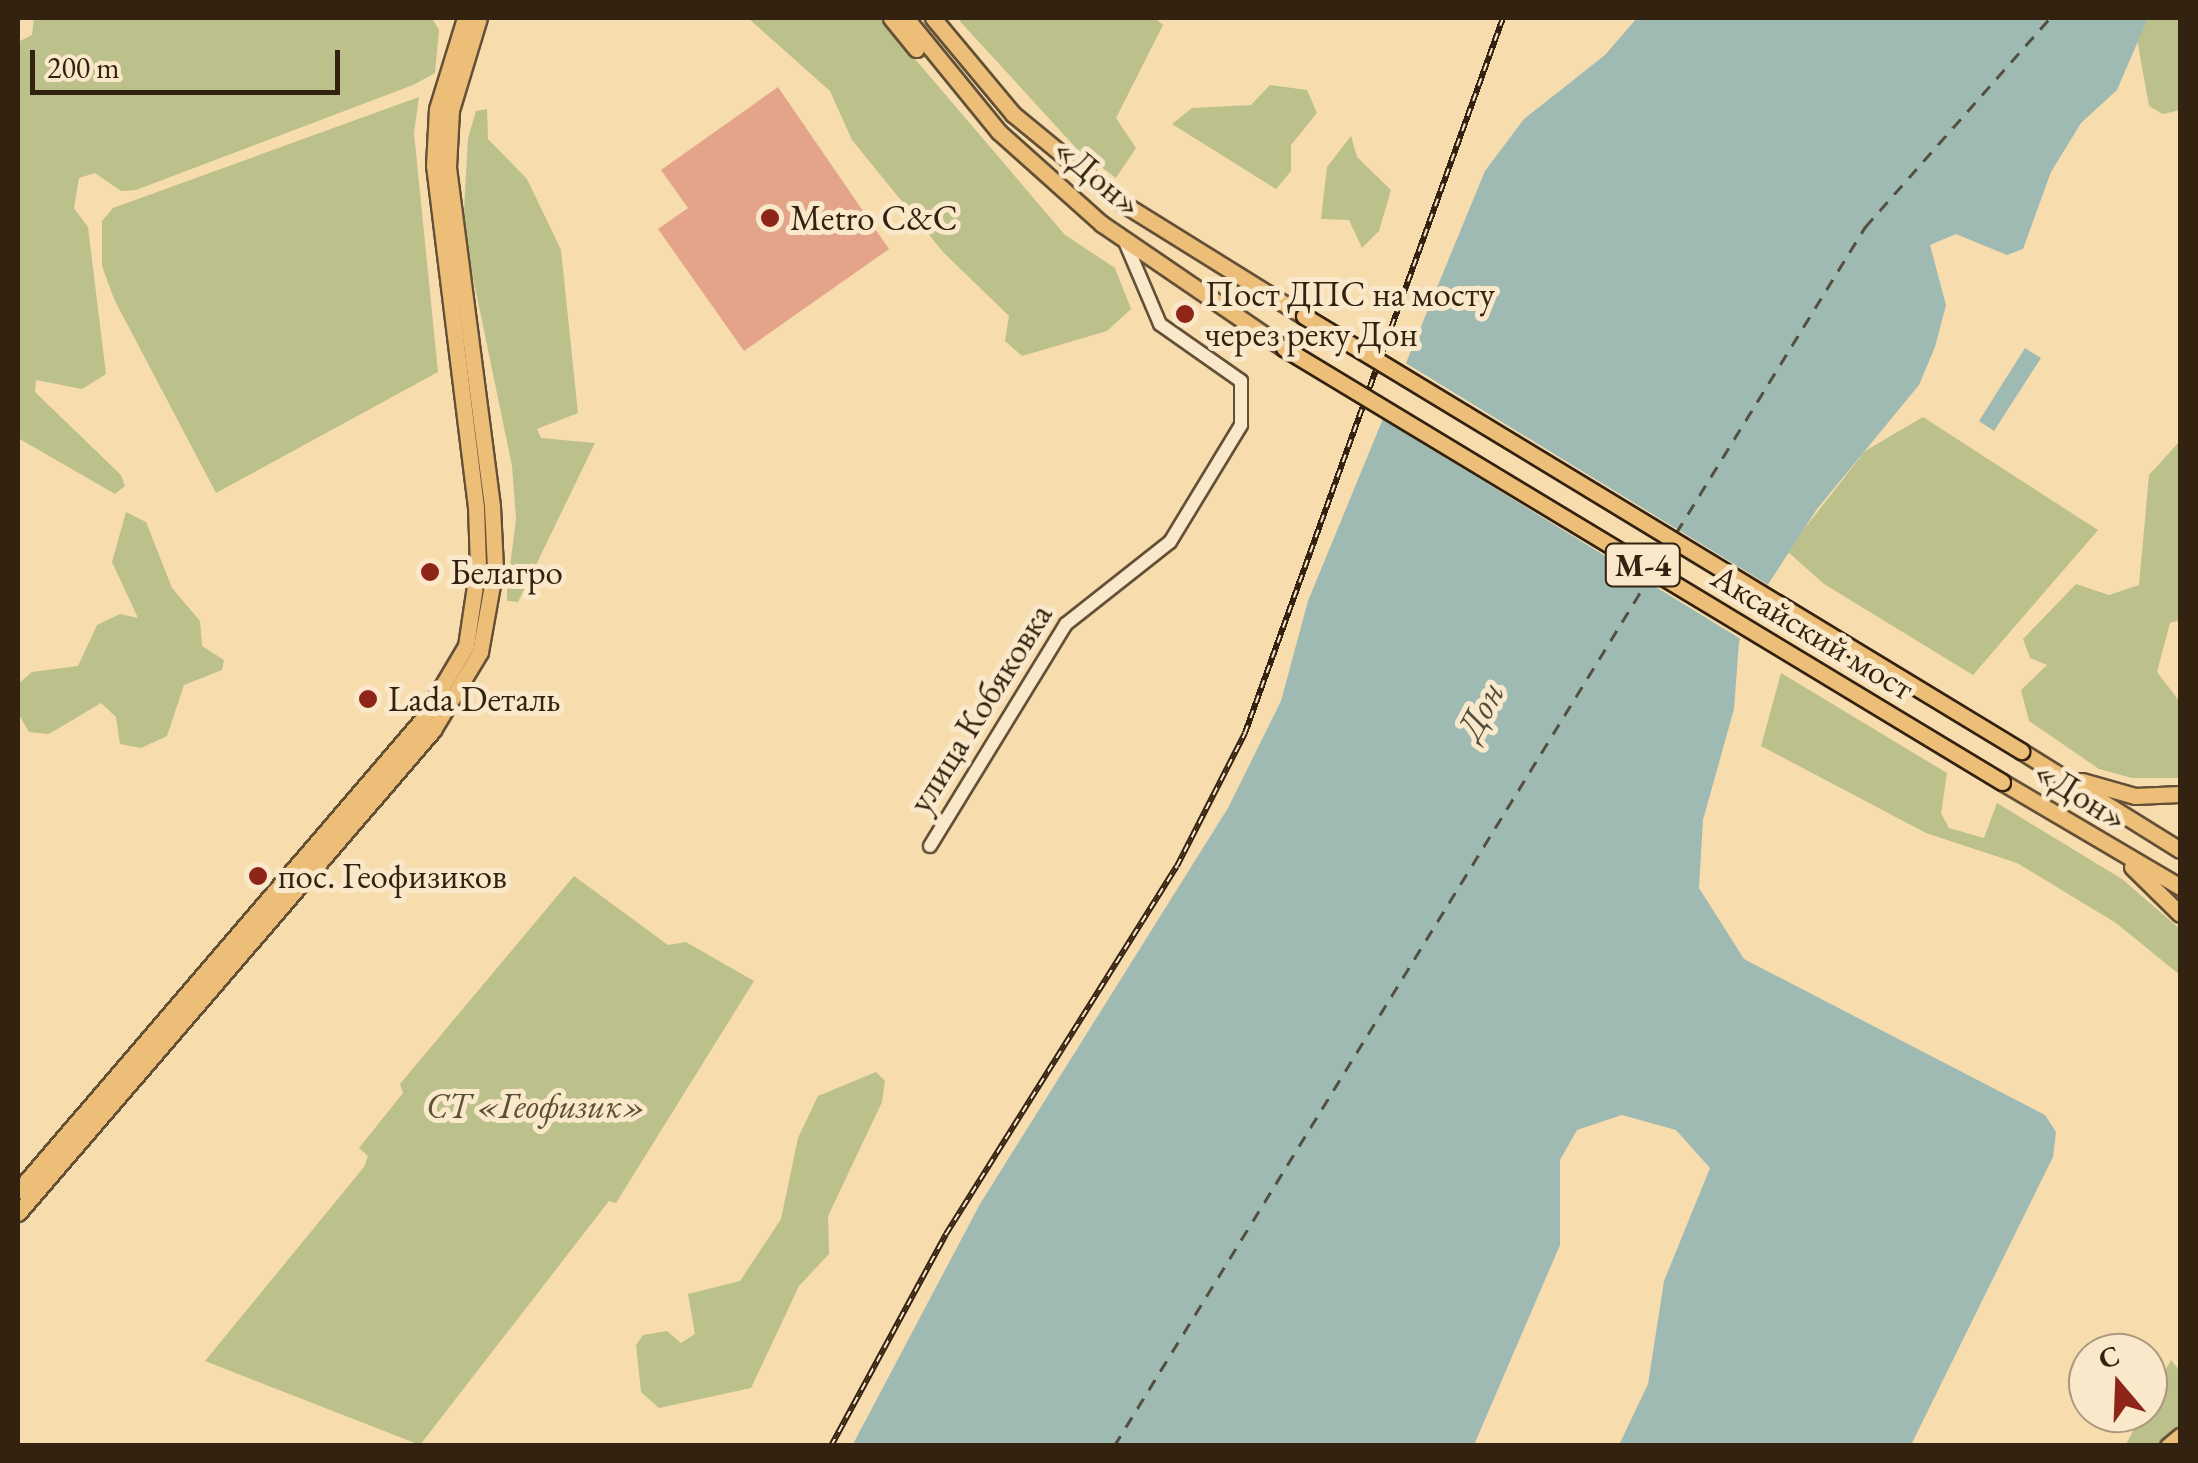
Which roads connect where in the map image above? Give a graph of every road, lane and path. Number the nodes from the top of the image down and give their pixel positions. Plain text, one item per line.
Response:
1 (465, 18) edge
2 (479, 18) edge
3 (890, 18) edge
4 (906, 18) edge
5 (933, 18) edge
6 (942, 18) edge
7 (943, 72) junction
8 (980, 74) junction
9 (1124, 239) junction
10 (1304, 316) joint
11 (1284, 348) joint
12 (451, 692) junction
13 (2021, 751) joint
14 (2062, 776) junction
15 (2002, 782) joint
16 (2180, 794) edge
17 (930, 846) dead end
18 (2180, 850) edge
19 (2118, 853) junction
20 (2180, 888) edge
21 (2180, 914) edge
22 (18, 1192) edge
23 (18, 1214) edge
24 (2180, 1436) edge
25 (2168, 1446) edge

1 - 12 main road
2 - 12 main road
3 - 7 main road
4 - 7 main road, «Дон» / М-4
5 - 8 main road, «Дон» / М-4
6 - 8 main road
7 - 9 main road, «Дон» / М-4
8 - 10 main road, «Дон» / М-4
9 - 11 main road, «Дон» / М-4
9 - 17 street, улица Кобяковка
10 - 13 main road, Аксайский мост / М-4, bridge
11 - 15 main road, Аксайский мост / М-4, bridge
12 - 22 main road
12 - 23 main road
13 - 14 main road, «Дон» / М-4
14 - 16 main road
14 - 18 main road, «Дон» / М-4
15 - 19 main road, «Дон» / М-4
19 - 20 main road, «Дон» / М-4
19 - 21 main road
24 - 25 main road

